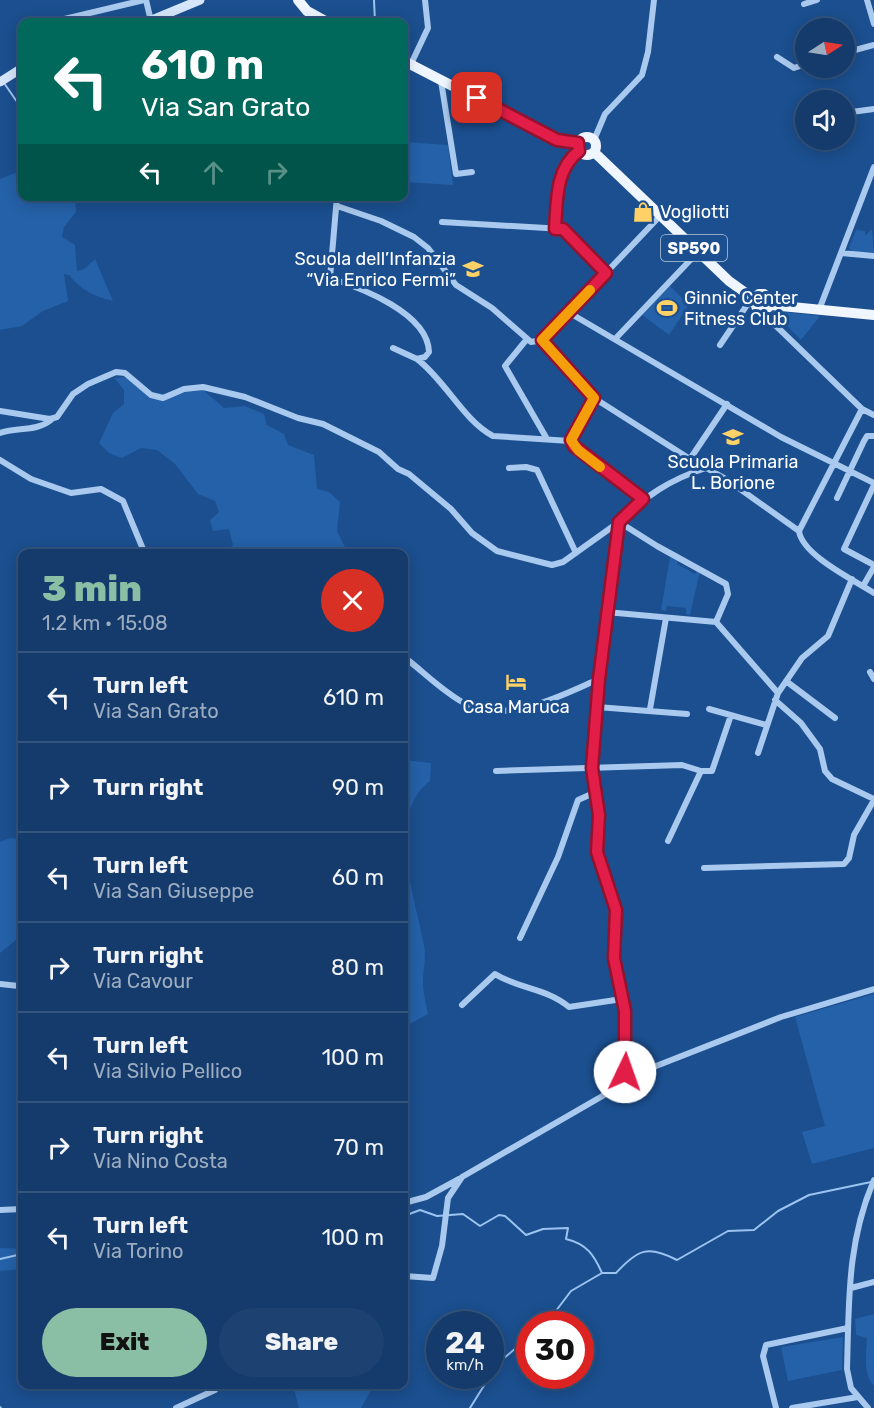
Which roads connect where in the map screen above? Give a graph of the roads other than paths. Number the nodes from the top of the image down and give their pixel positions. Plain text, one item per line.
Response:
1 (145, 0) edge
2 (200, 0) edge
3 (298, 0) edge
4 (425, 0) edge
5 (654, 0) edge
6 (817, 0) edge
7 (867, 0) edge
8 (804, 4) dead end
9 (69, 18) edge
10 (148, 18) edge
11 (158, 18) edge
12 (320, 18) edge
13 (874, 24) edge
14 (874, 45) edge
15 (855, 50) edge
16 (777, 57) dead end
17 (408, 61) edge
18 (408, 64) edge
19 (795, 68) edge
20 (18, 71) edge
21 (441, 80) junction
22 (0, 82) edge
23 (874, 109) edge
24 (855, 112) edge
25 (594, 140) junction
26 (578, 147) junction
27 (594, 152) junction
28 (874, 167) edge
29 (472, 172) dead end
30 (337, 201) edge
31 (337, 206) junction
32 (660, 216) junction
33 (442, 222) dead end
34 (555, 229) junction
35 (698, 252) junction
36 (841, 253) junction
37 (874, 256) edge
38 (606, 273) junction
39 (754, 301) junction
40 (767, 308) junction
41 (819, 310) junction
42 (568, 312) junction
43 (874, 315) edge
44 (616, 338) junction
45 (527, 339) junction
46 (542, 340) junction
47 (720, 345) dead end
48 (393, 348) dead end
49 (417, 359) junction
50 (594, 398) junction
51 (727, 404) junction
52 (862, 409) junction
53 (0, 411) edge
54 (874, 415) edge
55 (54, 418) junction
56 (0, 433) edge
57 (874, 436) edge
58 (547, 439) junction
59 (571, 440) junction
60 (0, 459) edge
61 (690, 459) junction
62 (832, 463) junction
63 (509, 468) dead end
64 (706, 468) junction
65 (849, 471) junction
66 (874, 484) edge
67 (837, 498) dead end
68 (643, 499) junction
69 (619, 522) junction
70 (799, 531) junction
71 (144, 549) edge
72 (576, 553) junction
73 (874, 566) edge
74 (852, 579) junction
75 (863, 586) junction
76 (874, 593) edge
77 (606, 612) junction
78 (666, 618) junction
79 (716, 622) junction
80 (408, 660) edge
81 (870, 672) dead end
82 (599, 679) junction
83 (874, 679) edge
84 (786, 681) junction
85 (778, 693) junction
86 (775, 700) junction
87 (597, 707) junction
88 (650, 709) junction
89 (709, 710) dead end
90 (687, 714) dead end
91 (731, 716) junction
92 (835, 718) dead end
93 (766, 725) junction
94 (758, 753) dead end
95 (592, 768) junction
96 (496, 771) dead end
97 (701, 771) junction
98 (596, 792) junction
99 (874, 800) edge
100 (668, 842) dead end
101 (704, 868) dead end
102 (520, 938) dead end
103 (0, 984) edge
104 (18, 986) edge
105 (874, 989) edge
106 (622, 999) junction
107 (462, 1005) dead end
108 (629, 1073) junction
109 (462, 1177) junction
110 (873, 1183) edge
111 (408, 1202) edge
112 (0, 1209) edge
113 (18, 1209) edge
114 (408, 1276) edge
115 (874, 1282) edge
116 (851, 1288) junction
117 (845, 1329) junction
118 (215, 1389) edge
119 (858, 1397) junction
120 (817, 1406) edge
121 (176, 1408) edge
122 (777, 1408) edge
123 (792, 1408) edge
124 (868, 1408) edge

1 - 9 street
1 - 10 street
2 - 11 main road
3 - 12 main road
4 - 17 street
5 - 25 street
6 - 8 street
7 - 13 street
14 - 15 street
16 - 19 street
18 - 21 main road
20 - 22 main road
21 - 26 main road
21 - 29 street
23 - 24 street
25 - 26 main road
25 - 27 main road
26 - 27 main road
26 - 34 street
27 - 32 main road, SP590
28 - 36 street
30 - 31 street
31 - 45 street
31 - 49 street
32 - 35 main road, SP590
32 - 38 street
33 - 34 street
34 - 38 street
35 - 39 main road, SP590
35 - 44 street
36 - 37 street
36 - 41 street
38 - 42 street
39 - 40 main road, SP590
39 - 47 street
40 - 41 main road, SP590
40 - 52 street
41 - 43 main road, SP590
42 - 44 street
42 - 46 street
44 - 51 street
45 - 46 street
45 - 58 street
46 - 50 street
48 - 49 street
49 - 58 street
50 - 59 street
50 - 61 street
51 - 61 street
51 - 62 street
52 - 54 street
52 - 62 street
53 - 55 street
55 - 56 street
55 - 72 street
57 - 65 street
58 - 59 street
59 - 68 street
60 - 71 street
61 - 64 street
62 - 65 street
62 - 70 street
63 - 72 street
64 - 68 street
64 - 70 street
65 - 66 street
65 - 67 street
66 - 73 street
68 - 69 street
69 - 72 street
69 - 77 street
69 - 79 street
70 - 74 street
73 - 75 street
74 - 75 street
74 - 84 street
75 - 76 street
77 - 78 street
77 - 82 street
78 - 79 street
78 - 88 street
79 - 85 street
80 - 82 street
81 - 83 street
82 - 87 street
84 - 85 street
84 - 92 street
85 - 86 street
86 - 93 street
86 - 99 street
87 - 88 street
87 - 95 street
88 - 90 street
89 - 91 street
91 - 93 street
91 - 97 street
93 - 94 street
95 - 96 street
95 - 97 street
95 - 98 street
97 - 100 street
98 - 102 street
98 - 106 street
99 - 101 street
103 - 104 street
105 - 108 street
106 - 107 street
106 - 108 street
108 - 109 street
109 - 111 street
109 - 114 street
110 - 116 street
112 - 113 street
115 - 116 street
116 - 117 street
117 - 119 street
117 - 122 street
118 - 121 street
119 - 120 street
119 - 124 street
120 - 123 street

